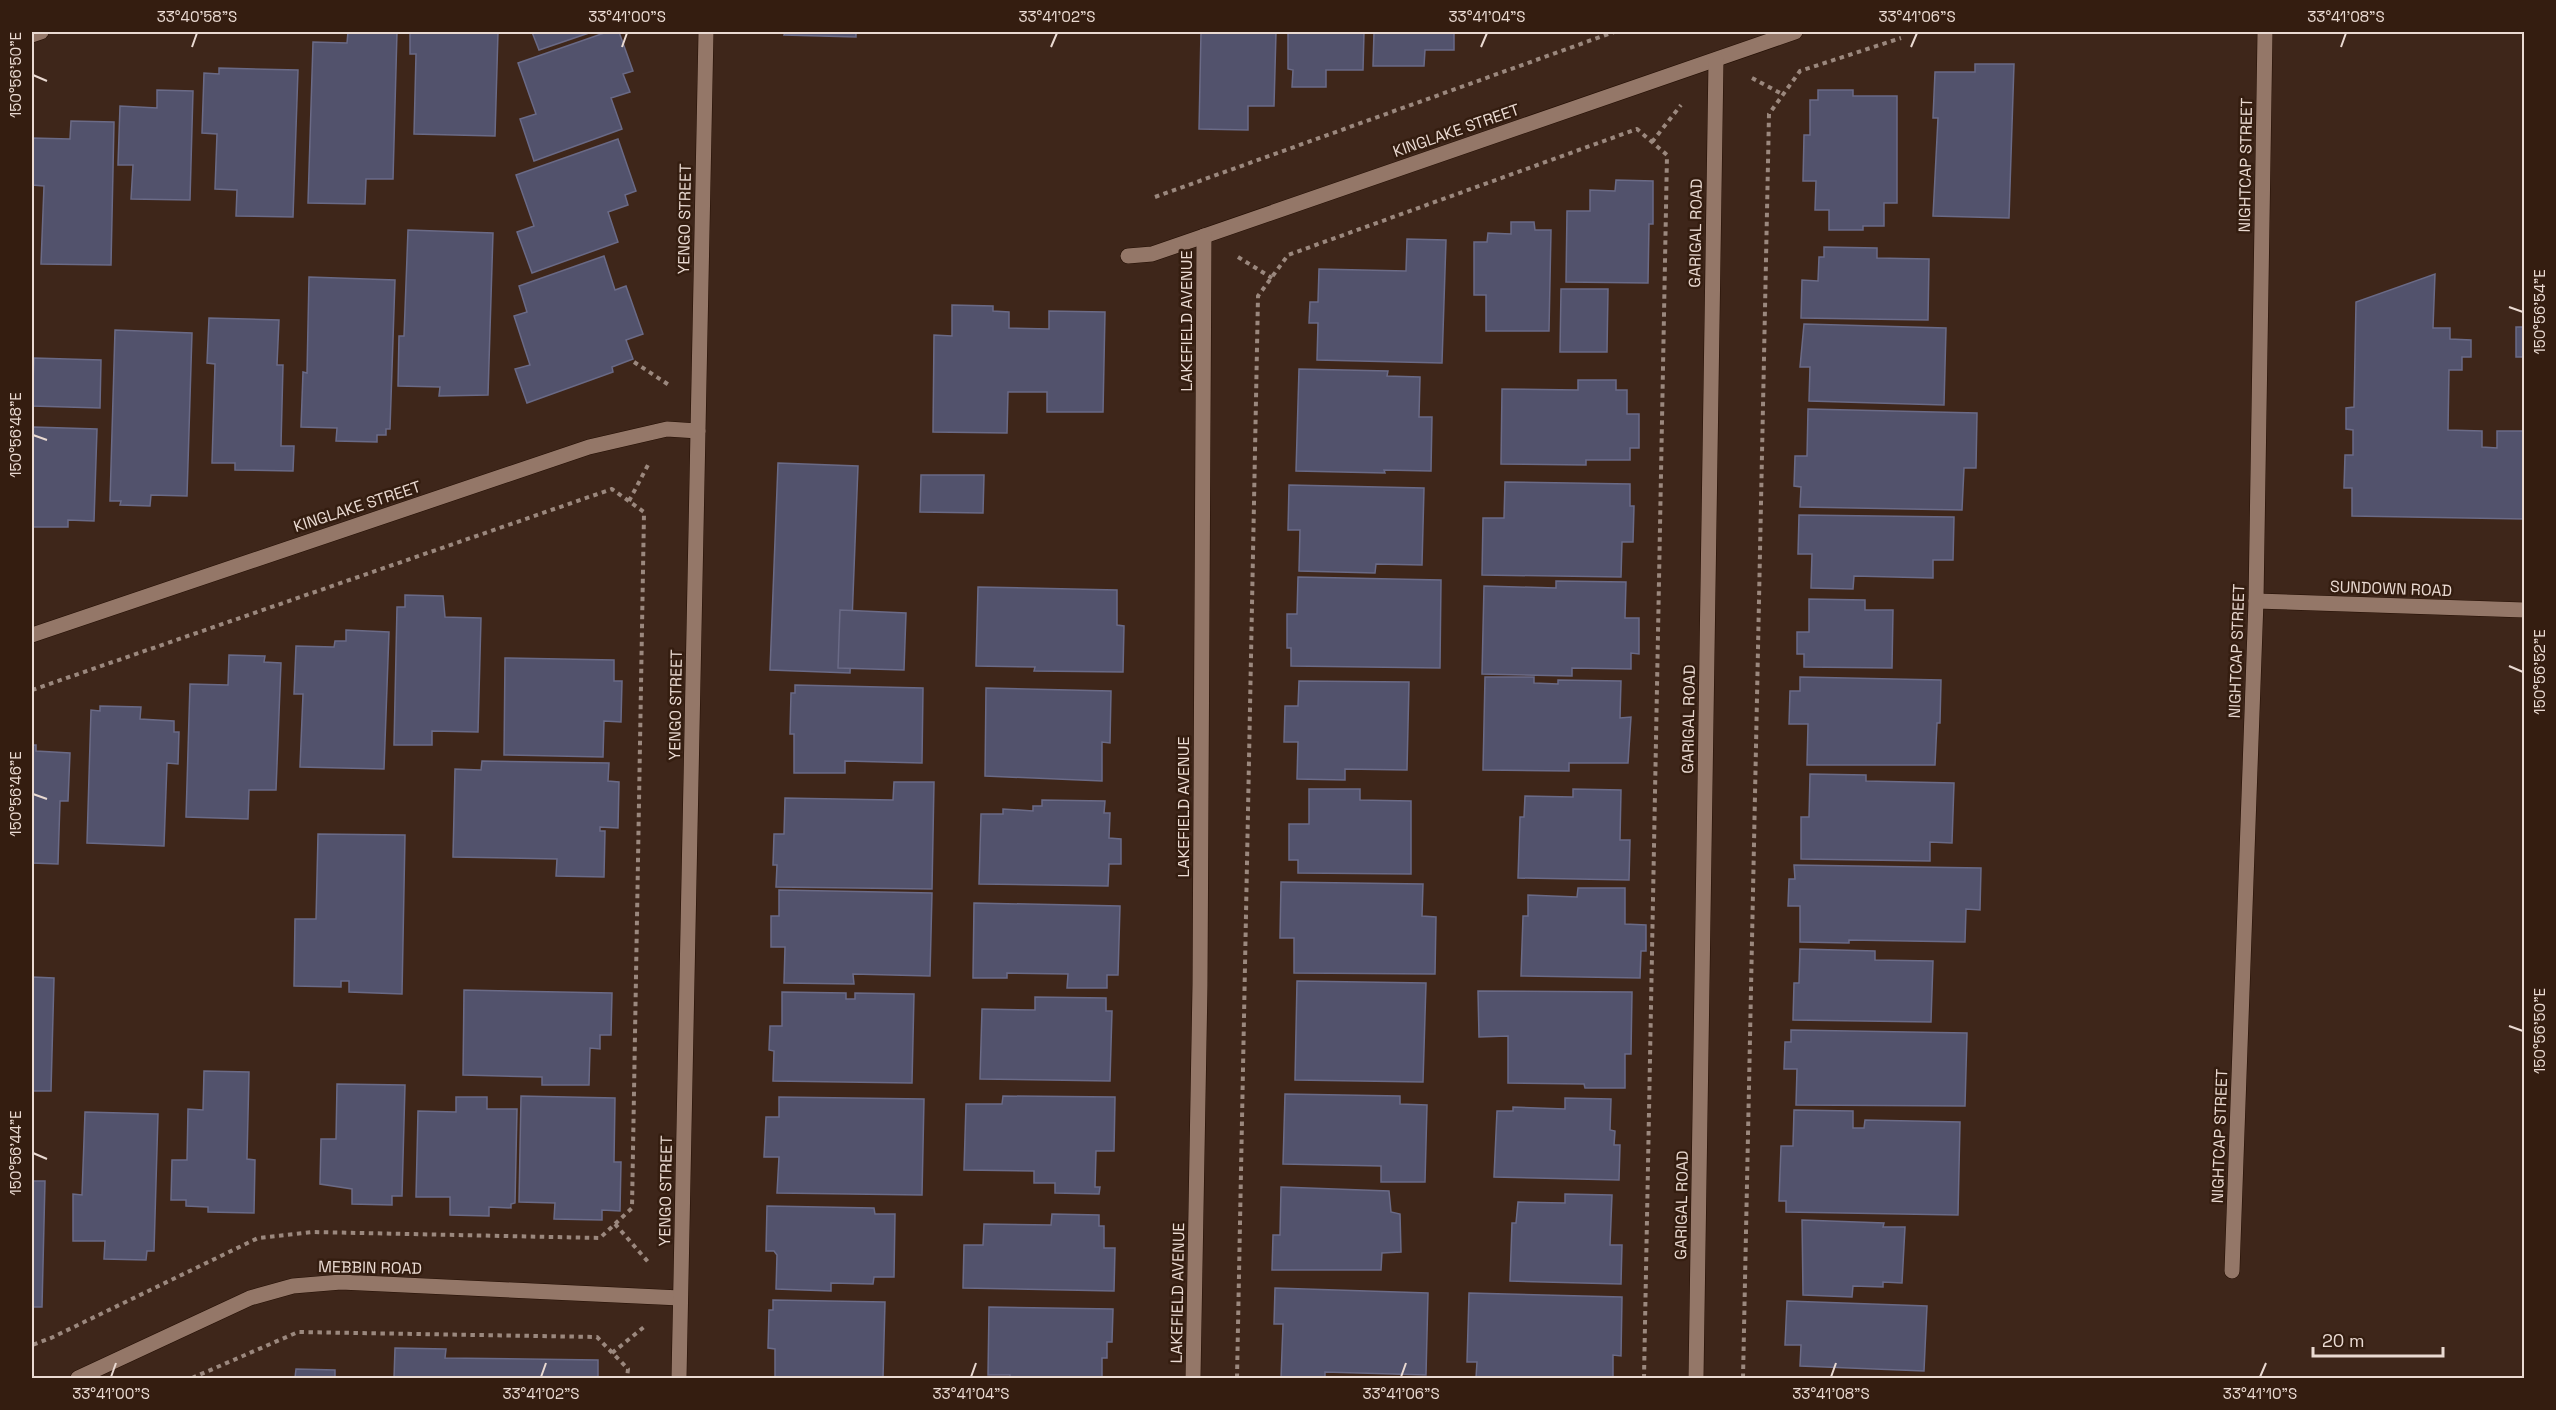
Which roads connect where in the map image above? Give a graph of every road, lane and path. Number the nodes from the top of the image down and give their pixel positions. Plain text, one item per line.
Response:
1 (41, 32) edge
2 (706, 32) edge
3 (1614, 32) edge
4 (1795, 32) edge
5 (2265, 32) edge
6 (32, 35) edge
7 (1901, 38) dead end
8 (1716, 60) junction
9 (1155, 197) dead end
10 (1204, 236) junction
11 (1128, 256) dead end
12 (698, 431) junction
13 (2256, 601) junction
14 (2524, 610) edge
15 (32, 635) edge
16 (32, 690) edge
17 (615, 1224) junction
18 (2232, 1271) dead end
19 (680, 1298) junction
20 (32, 1345) edge
21 (78, 1378) edge
22 (192, 1378) edge
23 (627, 1378) edge
24 (679, 1378) edge
25 (1193, 1378) edge
26 (1237, 1378) edge
27 (1644, 1378) edge
28 (1696, 1378) edge
29 (1743, 1378) edge

1 - 6 street
2 - 12 street, YENGO STREET
3 - 9 path
4 - 8 street, KINGLAKE STREET
5 - 13 street, NIGHTCAP STREET
7 - 29 path
8 - 10 street, KINGLAKE STREET
8 - 28 street, GARIGAL ROAD
10 - 11 street, KINGLAKE STREET
10 - 25 street, LAKEFIELD AVENUE
12 - 15 street, KINGLAKE STREET
12 - 19 street, YENGO STREET
13 - 14 street, SUNDOWN ROAD
13 - 18 street, NIGHTCAP STREET
16 - 17 path
17 - 19 path
17 - 20 path
19 - 21 street, MEBBIN ROAD
19 - 24 street, YENGO STREET
22 - 23 path
26 - 27 path

